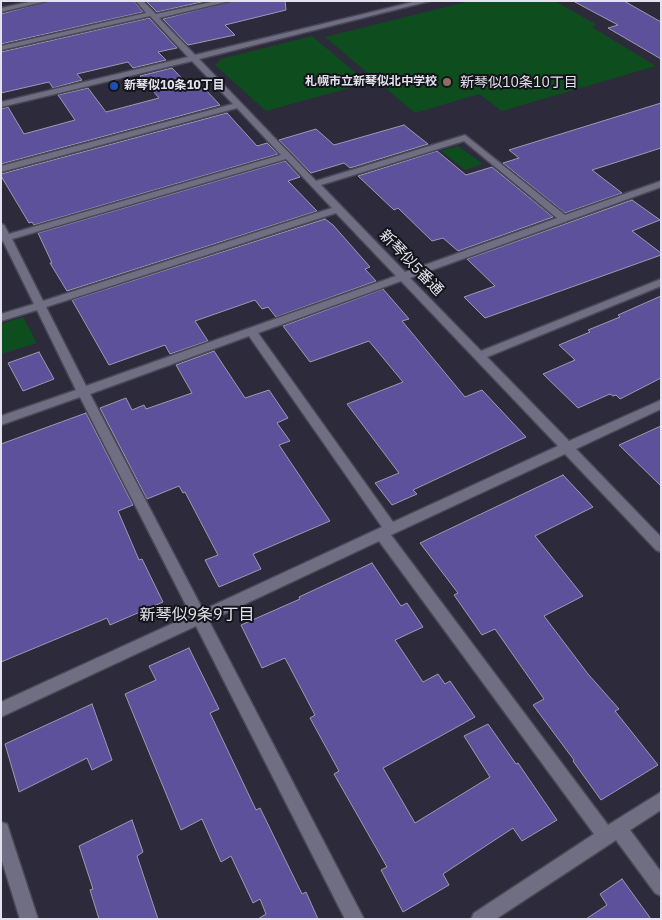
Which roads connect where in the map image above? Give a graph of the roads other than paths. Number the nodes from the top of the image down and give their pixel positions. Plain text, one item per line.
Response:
1 (44, 1) edge
2 (139, 1) edge
3 (227, 1) edge
4 (427, 1) edge
5 (413, 3) edge
6 (1, 10) edge
7 (153, 16) junction
8 (1, 48) edge
9 (194, 58) junction
10 (1, 105) edge
11 (238, 105) junction
12 (288, 156) junction
13 (1, 169) edge
14 (315, 184) junction
15 (661, 184) edge
16 (339, 209) junction
17 (564, 219) junction
18 (3, 235) edge
19 (404, 276) junction
20 (661, 282) edge
21 (40, 306) junction
22 (1, 318) edge
23 (251, 331) junction
24 (480, 356) junction
25 (83, 392) junction
26 (661, 404) edge
27 (1, 421) edge
28 (567, 447) junction
29 (387, 532) junction
30 (661, 546) edge
31 (199, 618) junction
32 (1, 710) edge
33 (661, 800) edge
34 (1, 830) edge
35 (612, 832) junction
36 (661, 887) edge
37 (29, 919) edge
38 (355, 919) edge
39 (480, 919) edge

1 - 6 street
2 - 7 street, 新琴似5番通
3 - 7 street
4 - 5 street
5 - 9 street
7 - 8 street
7 - 9 street, 新琴似5番通
9 - 10 street
9 - 11 street, 新琴似5番通
11 - 12 street, 新琴似5番通
11 - 13 street
12 - 14 street, 新琴似5番通
12 - 18 street
14 - 16 street, 新琴似5番通
14 - 17 street
15 - 17 street
16 - 19 street, 新琴似5番通
16 - 21 street
17 - 19 street
18 - 21 street
19 - 23 street
19 - 24 street, 新琴似5番通
20 - 24 street
21 - 22 street
21 - 25 street
23 - 25 street
23 - 29 street
24 - 28 street, 新琴似5番通
25 - 27 street
25 - 31 street
26 - 28 street
28 - 29 street
28 - 30 street, 新琴似5番通
29 - 31 street
29 - 35 street
31 - 32 street
31 - 38 street
33 - 35 street
34 - 37 street
35 - 36 street
35 - 39 street

